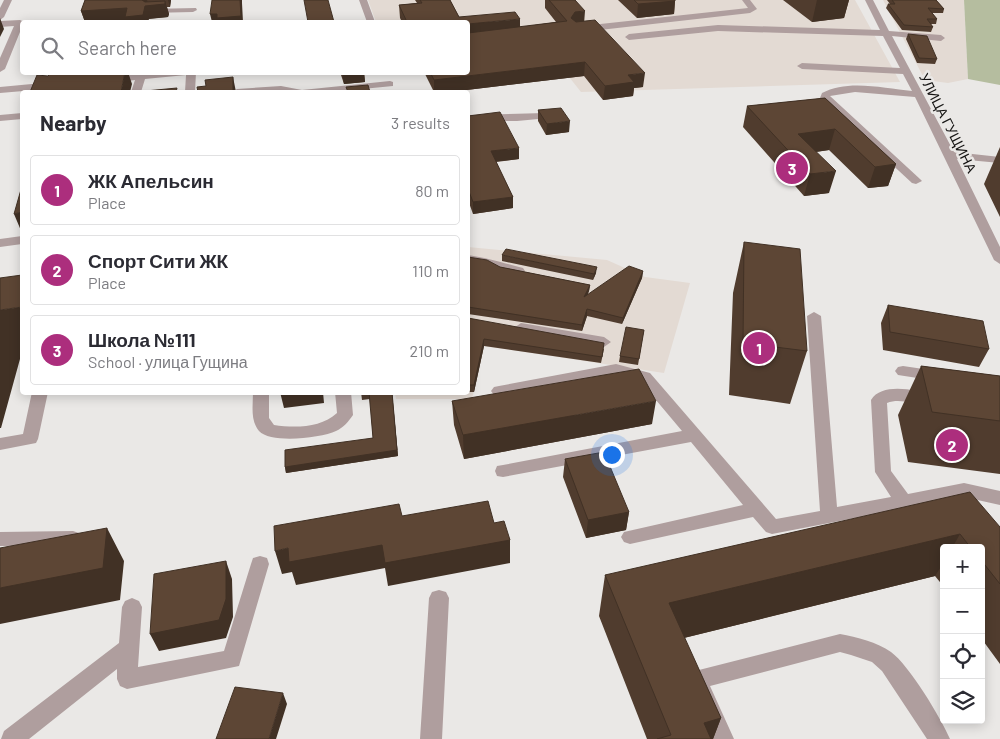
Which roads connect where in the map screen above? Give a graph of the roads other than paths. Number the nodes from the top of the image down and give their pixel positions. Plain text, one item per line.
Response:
1 (8, 0) edge
2 (193, 0) edge
3 (363, 0) edge
4 (746, 0) edge
5 (869, 0) edge
6 (193, 10) junction
7 (149, 11) edge
8 (705, 16) junction
9 (0, 17) edge
10 (192, 20) edge
11 (370, 20) edge
12 (0, 24) edge
13 (718, 28) junction
14 (575, 30) edge
15 (886, 33) junction
16 (629, 38) dead end
17 (941, 38) dead end
18 (802, 66) dead end
19 (0, 69) edge
20 (906, 71) junction
21 (159, 75) edge
22 (191, 75) edge
23 (388, 75) edge
24 (141, 77) junction
25 (102, 81) edge
26 (55, 87) edge
27 (392, 88) edge
28 (0, 90) edge
29 (137, 90) edge
30 (190, 90) edge
31 (266, 90) edge
32 (287, 90) edge
33 (350, 90) edge
34 (919, 95) junction
35 (20, 116) edge
36 (545, 116) edge
37 (0, 118) edge
38 (470, 118) edge
39 (950, 155) junction
40 (980, 158) junction
41 (1000, 160) edge
42 (1000, 168) edge
43 (916, 181) dead end
44 (20, 240) edge
45 (0, 243) edge
46 (470, 259) edge
47 (1000, 260) edge
48 (528, 273) edge
49 (814, 316) dead end
50 (506, 326) edge
51 (604, 342) edge
52 (903, 372) dead end
53 (952, 379) edge
54 (499, 391) edge
55 (39, 395) edge
56 (261, 395) edge
57 (343, 395) edge
58 (942, 401) edge
59 (695, 435) junction
60 (0, 444) edge
61 (503, 471) dead end
62 (1000, 498) edge
63 (903, 501) junction
64 (755, 510) junction
65 (829, 514) junction
66 (630, 537) dead end
67 (94, 538) edge
68 (0, 539) edge
69 (260, 564) dead end
70 (439, 598) dead end
71 (132, 607) dead end
72 (129, 648) junction
73 (12, 739) edge
74 (431, 739) edge
75 (723, 739) edge
76 (939, 739) edge

1 - 9 street
2 - 6 street
3 - 11 street
4 - 8 street
5 - 15 street, УЛИЦА ГУЩИНА
6 - 7 street
6 - 10 street
8 - 13 street
8 - 14 street
12 - 19 street
13 - 15 street
13 - 16 street
15 - 17 street
15 - 20 street, УЛИЦА ГУЩИНА
18 - 20 street
20 - 34 street, УЛИЦА ГУЩИНА
21 - 24 street
22 - 30 street
23 - 27 street
24 - 25 street
24 - 29 street
26 - 28 street
27 - 33 street
31 - 32 street
34 - 39 street, УЛИЦА ГУЩИНА
34 - 43 street
35 - 37 street
36 - 38 street
39 - 40 street
39 - 47 street, УЛИЦА ГУЩИНА
40 - 41 street
40 - 42 street
44 - 45 street
46 - 48 street
49 - 65 street
50 - 51 street
52 - 53 street
54 - 59 street
55 - 60 street
56 - 57 street
58 - 63 street
59 - 61 street
59 - 64 street
62 - 63 street
63 - 65 street
64 - 65 street
64 - 66 street
67 - 68 street
69 - 72 street
70 - 74 street
71 - 72 street
72 - 73 street
75 - 76 street

